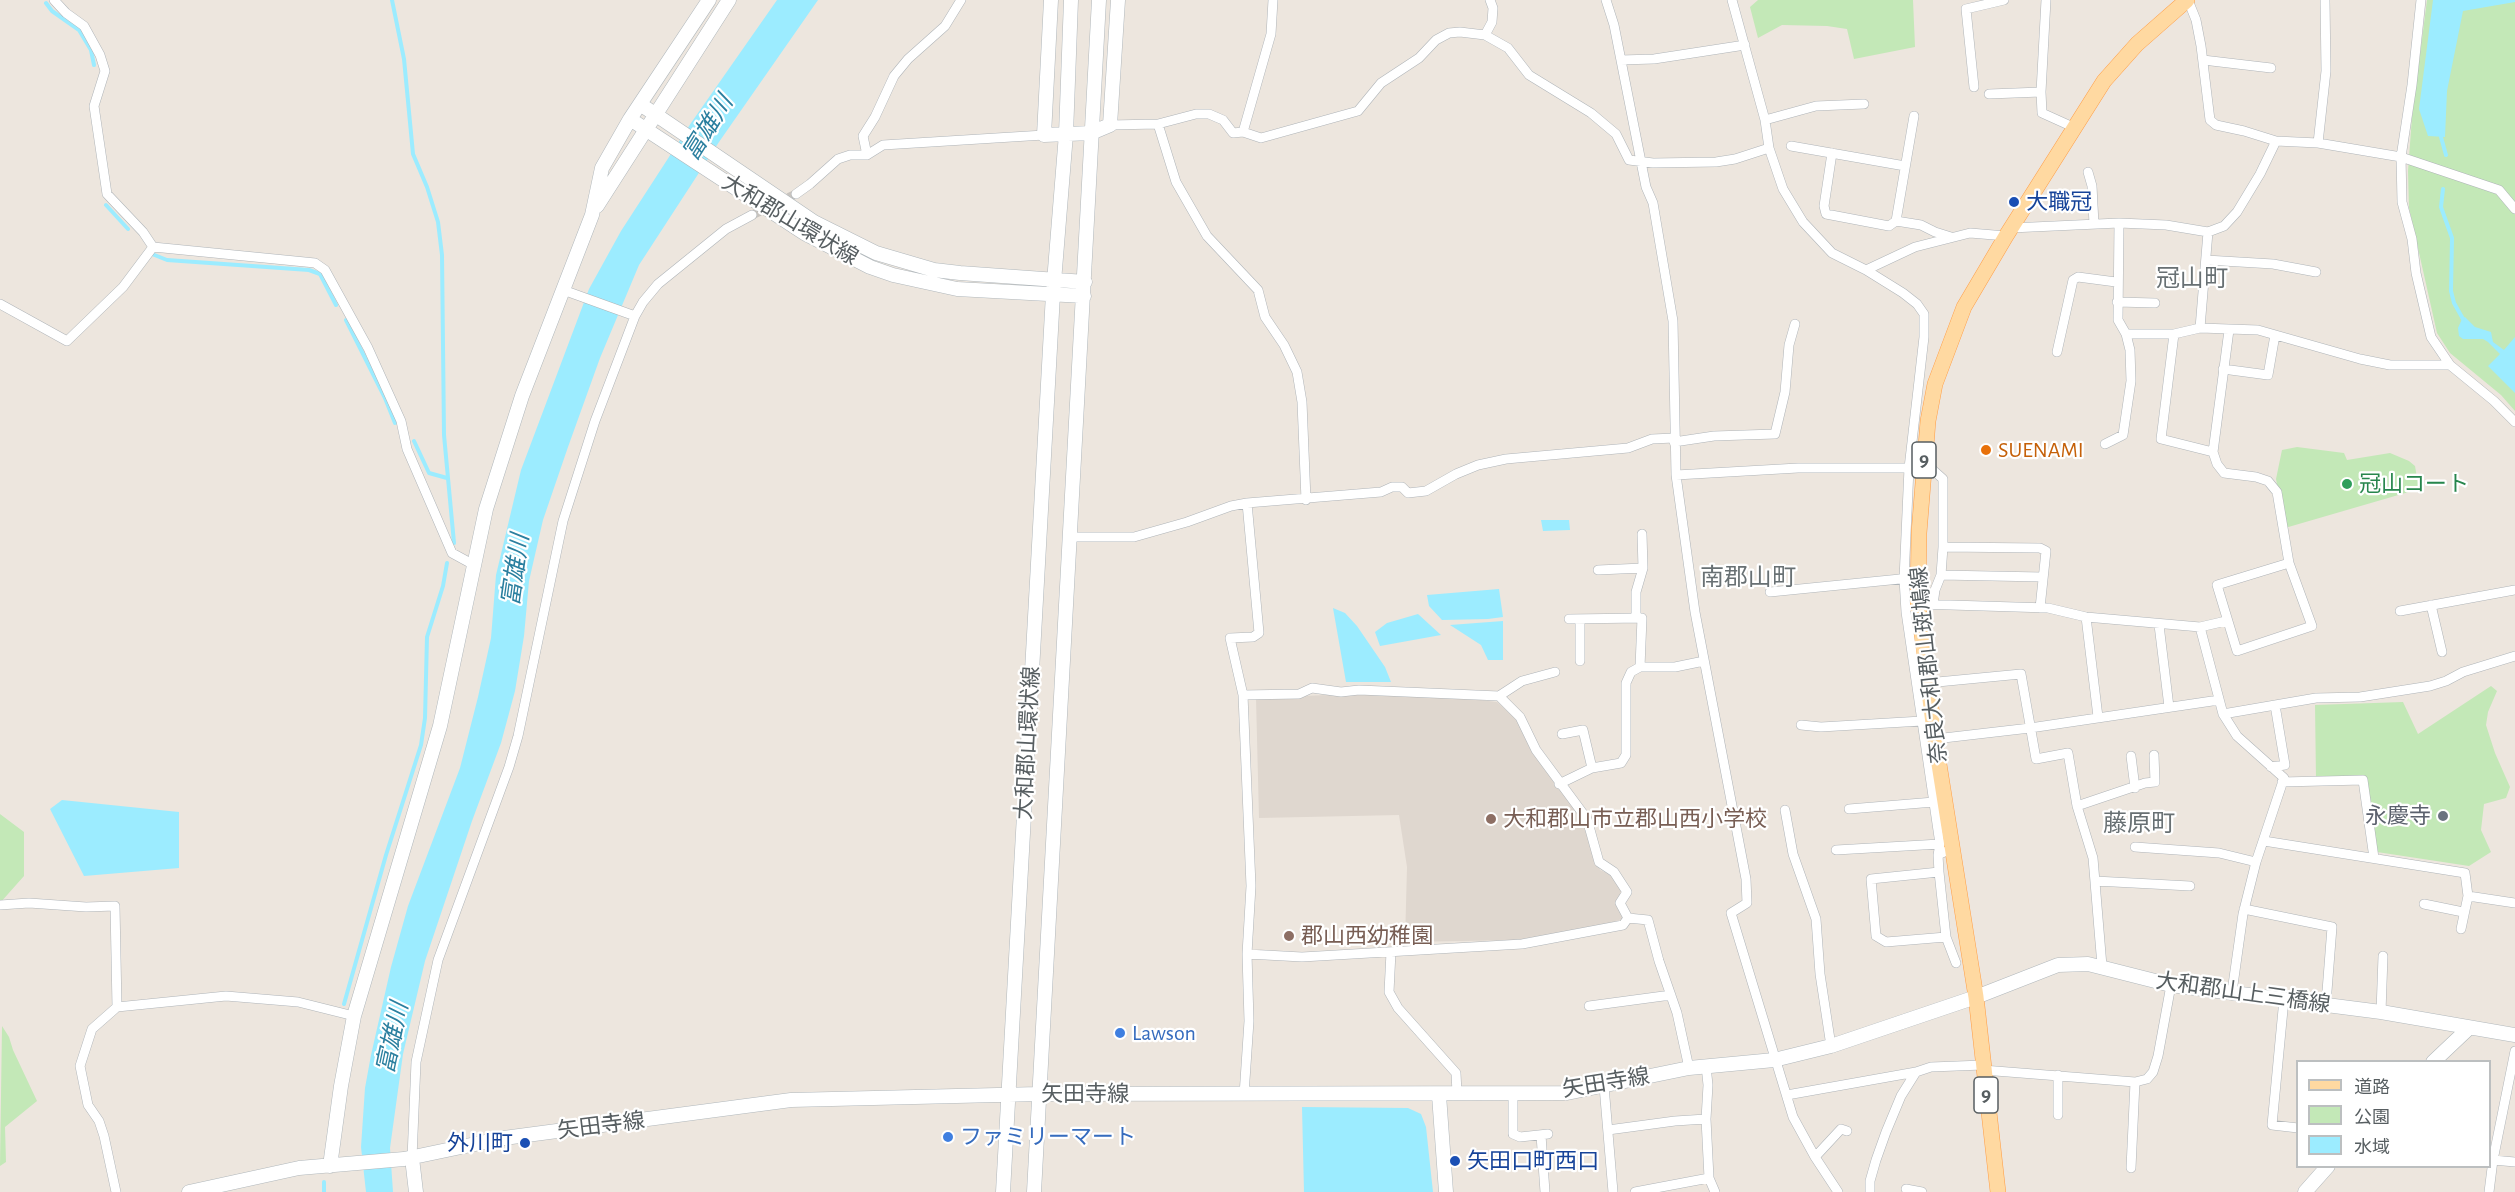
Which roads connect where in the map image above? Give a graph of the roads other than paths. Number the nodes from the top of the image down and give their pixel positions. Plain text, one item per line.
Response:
1 (54, 0) edge
2 (709, 0) edge
3 (729, 0) edge
4 (961, 0) edge
5 (1050, 0) edge
6 (1071, 0) edge
7 (1099, 0) edge
8 (1118, 0) edge
9 (1273, 0) edge
10 (1490, 0) edge
11 (1606, 0) edge
12 (1732, 0) edge
13 (2004, 0) edge
14 (2046, 0) edge
15 (2187, 0) edge
16 (2325, 0) edge
17 (2421, 0) edge
18 (1485, 35) junction
19 (1744, 45) junction
20 (1622, 60) junction
21 (2203, 60) junction
22 (2271, 68) dead end
23 (1974, 87) dead end
24 (2041, 92) junction
25 (1989, 94) dead end
26 (640, 104) junction
27 (1864, 104) dead end
28 (655, 115) junction
29 (1914, 116) dead end
30 (630, 119) junction
31 (1765, 120) junction
32 (1158, 124) junction
33 (1110, 126) junction
34 (2073, 127) junction
35 (645, 129) junction
36 (1243, 132) junction
37 (1066, 134) junction
38 (1091, 134) junction
39 (1044, 135) junction
40 (2276, 141) junction
41 (2318, 143) junction
42 (1791, 146) dead end
43 (1769, 148) junction
44 (1832, 153) junction
45 (867, 155) junction
46 (2401, 157) junction
47 (1642, 161) junction
48 (1905, 166) junction
49 (2088, 172) dead end
50 (796, 194) tunnel mouth
51 (2515, 209) edge
52 (592, 215) junction
53 (752, 215) tunnel mouth
54 (1896, 221) junction
55 (2119, 223) junction
56 (2094, 224) junction
57 (2208, 231) junction
58 (2009, 232) junction
59 (1954, 237) junction
60 (153, 248) junction
61 (2206, 260) junction
62 (1866, 270) junction
63 (2316, 272) dead end
64 (1085, 282) junction
65 (2116, 282) junction
66 (1053, 287) junction
67 (563, 290) junction
68 (1084, 296) junction
69 (2117, 302) junction
70 (2155, 303) dead end
71 (0, 304) edge
72 (635, 316) junction
73 (1795, 324) dead end
74 (2200, 328) junction
75 (2229, 330) junction
76 (2126, 334) junction
77 (2174, 334) junction
78 (2275, 335) junction
79 (2057, 352) dead end
80 (2450, 365) junction
81 (2223, 369) junction
82 (2515, 423) edge
83 (1674, 440) junction
84 (2105, 444) dead end
85 (2213, 452) junction
86 (1919, 466) junction
87 (1676, 475) junction
88 (1306, 500) junction
89 (1247, 503) junction
90 (1642, 534) dead end
91 (1070, 537) junction
92 (1943, 547) junction
93 (2289, 563) junction
94 (474, 565) junction
95 (1643, 568) junction
96 (1598, 570) dead end
97 (1941, 575) junction
98 (2042, 577) junction
99 (1911, 578) junction
100 (2515, 590) edge
101 (1770, 592) dead end
102 (1926, 604) junction
103 (2431, 604) junction
104 (2040, 608) junction
105 (2400, 611) dead end
106 (2086, 617) junction
107 (1636, 618) junction
108 (1569, 619) dead end
109 (1580, 619) junction
110 (2226, 621) junction
111 (2159, 625) junction
112 (2200, 627) junction
113 (2442, 652) dead end
114 (2515, 656) edge
115 (1704, 661) junction
116 (1580, 662) dead end
117 (1640, 667) junction
118 (1555, 672) dead end
119 (1927, 683) junction
120 (1243, 695) junction
121 (1499, 696) junction
122 (2219, 700) junction
123 (2275, 705) junction
124 (2169, 707) junction
125 (2223, 714) junction
126 (2098, 717) junction
127 (1922, 721) junction
128 (1801, 725) dead end
129 (2030, 728) junction
130 (1562, 734) dead end
131 (1935, 740) junction
132 (2154, 755) dead end
133 (2131, 756) dead end
134 (2271, 767) junction
135 (1592, 768) junction
136 (2282, 782) junction
137 (1559, 784) junction
138 (2135, 788) junction
139 (1934, 802) junction
140 (2077, 806) junction
141 (1849, 809) dead end
142 (1785, 810) dead end
143 (2264, 841) junction
144 (2135, 847) dead end
145 (1836, 850) dead end
146 (1943, 850) junction
147 (2374, 858) junction
148 (2256, 862) junction
149 (1939, 872) junction
150 (2095, 881) junction
151 (2190, 886) dead end
152 (2468, 896) junction
153 (2515, 903) edge
154 (0, 904) edge
155 (2424, 904) dead end
156 (2244, 909) junction
157 (2463, 912) junction
158 (1628, 918) junction
159 (2461, 929) dead end
160 (1946, 937) junction
161 (1391, 952) junction
162 (1247, 954) junction
163 (2383, 956) dead end
164 (1956, 963) dead end
165 (2102, 966) junction
166 (2171, 985) junction
167 (2232, 992) junction
168 (1671, 995) junction
169 (1976, 997) junction
170 (2284, 999) junction
171 (2326, 1004) junction
172 (1589, 1006) dead end
173 (117, 1007) junction
174 (2381, 1012) junction
175 (354, 1016) junction
176 (2469, 1028) junction
177 (2515, 1035) edge
178 (1831, 1046) junction
179 (2515, 1052) edge
180 (1774, 1059) junction
181 (2435, 1060) edge
182 (1706, 1066) junction
183 (1983, 1067) junction
184 (1689, 1068) junction
185 (1916, 1072) junction
186 (2058, 1075) junction
187 (2135, 1082) junction
188 (1605, 1086) junction
189 (1513, 1092) junction
190 (1458, 1093) junction
191 (1039, 1094) junction
192 (1009, 1095) junction
193 (1244, 1095) junction
194 (1439, 1095) junction
195 (1787, 1095) junction
196 (2058, 1115) dead end
197 (1706, 1119) junction
198 (2296, 1128) edge
199 (1608, 1130) junction
200 (1847, 1131) dead end
201 (1815, 1157) junction
202 (408, 1158) junction
203 (2493, 1160) junction
204 (2515, 1162) edge
205 (330, 1166) junction
206 (2131, 1168) dead end
207 (2327, 1168) edge
208 (1709, 1178) junction
209 (1679, 1189) edge
210 (1905, 1189) dead end
211 (207, 1190) edge
212 (116, 1192) edge
213 (189, 1192) edge
214 (416, 1192) edge
215 (1004, 1192) edge
216 (1034, 1192) edge
217 (1446, 1192) edge
218 (1545, 1192) edge
219 (1613, 1192) edge
220 (1635, 1192) edge
221 (1714, 1192) edge
222 (1838, 1192) edge
223 (1870, 1192) edge
224 (1922, 1192) edge
225 (1998, 1192) edge
226 (2305, 1192) edge
227 (2489, 1192) edge

1 - 60 street
2 - 26 main road
3 - 28 main road
4 - 45 street
5 - 39 main road
6 - 37 main road, 大和郡山環状線
7 - 38 main road, 大和郡山環状線
8 - 33 main road
9 - 36 street
10 - 18 street
11 - 20 street
12 - 19 street
13 - 23 street
14 - 24 street
15 - 21 street
15 - 34 main road, 奈良大和郡山斑鳩線 / 9
16 - 41 street
17 - 46 street
18 - 36 street
18 - 47 street
19 - 20 street
19 - 31 street
20 - 47 street
21 - 22 street
21 - 40 street
24 - 25 street
24 - 34 street
26 - 28 main road, 大和郡山環状線
26 - 30 main road
27 - 31 street
28 - 35 main road
28 - 66 main road, 大和郡山環状線
29 - 48 street
30 - 35 main road, 大和郡山環状線
30 - 52 main road
31 - 43 street
32 - 33 street
32 - 36 street
32 - 88 street
33 - 38 main road
34 - 58 main road, 奈良大和郡山斑鳩線 / 9
35 - 52 main road
35 - 66 main road, 大和郡山環状線
37 - 38 main road
37 - 39 main road
37 - 66 main road, 大和郡山環状線
38 - 64 main road, 大和郡山環状線
39 - 45 street
40 - 41 street
40 - 57 street
41 - 46 street
42 - 44 street
43 - 47 street
43 - 62 street
44 - 48 street
44 - 54 street
45 - 50 street
46 - 51 street
46 - 80 street
47 - 83 street
48 - 54 street
49 - 56 street
52 - 67 main road
53 - 72 street
54 - 59 street
55 - 56 street
55 - 57 street
55 - 65 street
56 - 58 street
57 - 61 street
58 - 59 street
58 - 86 main road, 奈良大和郡山斑鳩線 / 9
59 - 62 street
60 - 71 street
60 - 94 street
61 - 63 street
61 - 74 street
62 - 86 street
64 - 66 main road, 大和郡山環状線
64 - 68 main road, 大和郡山環状線
65 - 69 street
65 - 79 street
66 - 68 main road, 大和郡山環状線
66 - 192 main road, 大和郡山環状線
67 - 72 street
67 - 94 main road
68 - 91 main road, 大和郡山環状線
69 - 70 street
69 - 76 street
72 - 202 street
73 - 83 street
74 - 75 street
74 - 77 street
75 - 78 street
75 - 81 street
76 - 77 street
76 - 84 street
77 - 85 street
78 - 80 street
78 - 81 street
80 - 82 street
81 - 85 street
83 - 87 street
83 - 88 street
85 - 93 street
86 - 87 street
86 - 92 street
86 - 99 main road, 奈良大和郡山斑鳩線 / 9
87 - 115 street
88 - 89 street
89 - 91 street
89 - 120 street
90 - 95 street
91 - 191 main road, 大和郡山環状線
92 - 97 street
92 - 98 street
93 - 110 street
93 - 110 street
94 - 175 main road
95 - 96 street
95 - 107 street
97 - 98 street
97 - 102 street
98 - 104 street
99 - 101 street
99 - 102 main road, 奈良大和郡山斑鳩線 / 9
99 - 127 street
100 - 103 street
102 - 104 street
102 - 119 main road, 奈良大和郡山斑鳩線 / 9
103 - 105 street
103 - 113 street
104 - 106 street
106 - 111 street
106 - 126 street
107 - 109 street
107 - 117 street
108 - 109 street
109 - 116 street
110 - 112 street
111 - 112 street
111 - 124 street
112 - 122 street
114 - 123 street
115 - 117 street
115 - 180 street
117 - 135 street
118 - 121 street
119 - 129 street
119 - 131 main road, 奈良大和郡山斑鳩線 / 9
120 - 121 street
120 - 162 street
121 - 137 street
122 - 124 street
122 - 125 street
123 - 125 street
123 - 134 street
124 - 126 street
125 - 134 street
126 - 129 street
127 - 128 street
127 - 139 street
129 - 131 street
129 - 140 street
130 - 135 street
131 - 146 main road, 奈良大和郡山斑鳩線 / 9
132 - 138 street
133 - 138 street
134 - 136 street
135 - 137 street
136 - 143 street
136 - 147 street
137 - 158 street
138 - 140 street
139 - 141 street
139 - 146 street
140 - 150 street
142 - 178 street
143 - 147 street
143 - 148 street
144 - 148 street
145 - 146 street
146 - 149 street
146 - 169 main road, 奈良大和郡山斑鳩線 / 9
147 - 152 street
148 - 156 street
149 - 160 street
149 - 160 street
150 - 151 street
150 - 165 street
152 - 153 street
152 - 157 street
154 - 173 street
155 - 157 street
156 - 167 street
156 - 171 street
157 - 159 street
158 - 161 street
158 - 168 street
160 - 164 street
161 - 162 street
161 - 190 street
162 - 193 street
163 - 174 street
165 - 166 main road, 大和郡山上三橋線
165 - 169 main road, 大和郡山上三橋線
166 - 167 main road, 大和郡山上三橋線
166 - 187 street
167 - 170 main road, 大和郡山上三橋線
168 - 172 street
168 - 184 street
169 - 178 main road, 矢田寺線
169 - 183 main road, 奈良大和郡山斑鳩線 / 9
170 - 171 main road, 大和郡山上三橋線
170 - 198 street
171 - 174 main road, 大和郡山上三橋線
173 - 175 street
173 - 212 street
174 - 176 main road, 大和郡山上三橋線
175 - 205 main road
176 - 177 main road, 大和郡山上三橋線
176 - 181 main road
178 - 180 main road, 矢田寺線
179 - 203 street
180 - 182 main road, 矢田寺線
180 - 195 street
182 - 184 main road, 矢田寺線
182 - 197 street
183 - 185 street
183 - 186 street
183 - 225 main road, 奈良大和郡山斑鳩線 / 9
184 - 188 main road, 矢田寺線
185 - 195 street
185 - 223 street
186 - 187 street
186 - 196 street
187 - 206 street
188 - 189 main road, 矢田寺線
188 - 199 street
189 - 190 main road, 矢田寺線
189 - 218 street
190 - 194 main road, 矢田寺線
191 - 192 main road, 矢田寺線
191 - 193 main road, 矢田寺線
191 - 216 main road, 大和郡山環状線
192 - 202 main road, 矢田寺線
192 - 215 main road, 大和郡山環状線
193 - 194 main road, 矢田寺線
194 - 217 main road
195 - 201 street
197 - 199 street
197 - 208 street
199 - 219 street
200 - 201 street
201 - 222 street
202 - 205 main road, 矢田寺線
202 - 214 main road
203 - 204 street
203 - 227 street
205 - 211 main road, 矢田寺線
207 - 226 main road
208 - 209 street
208 - 221 street
209 - 220 street
210 - 224 street
211 - 213 main road, 矢田寺線

